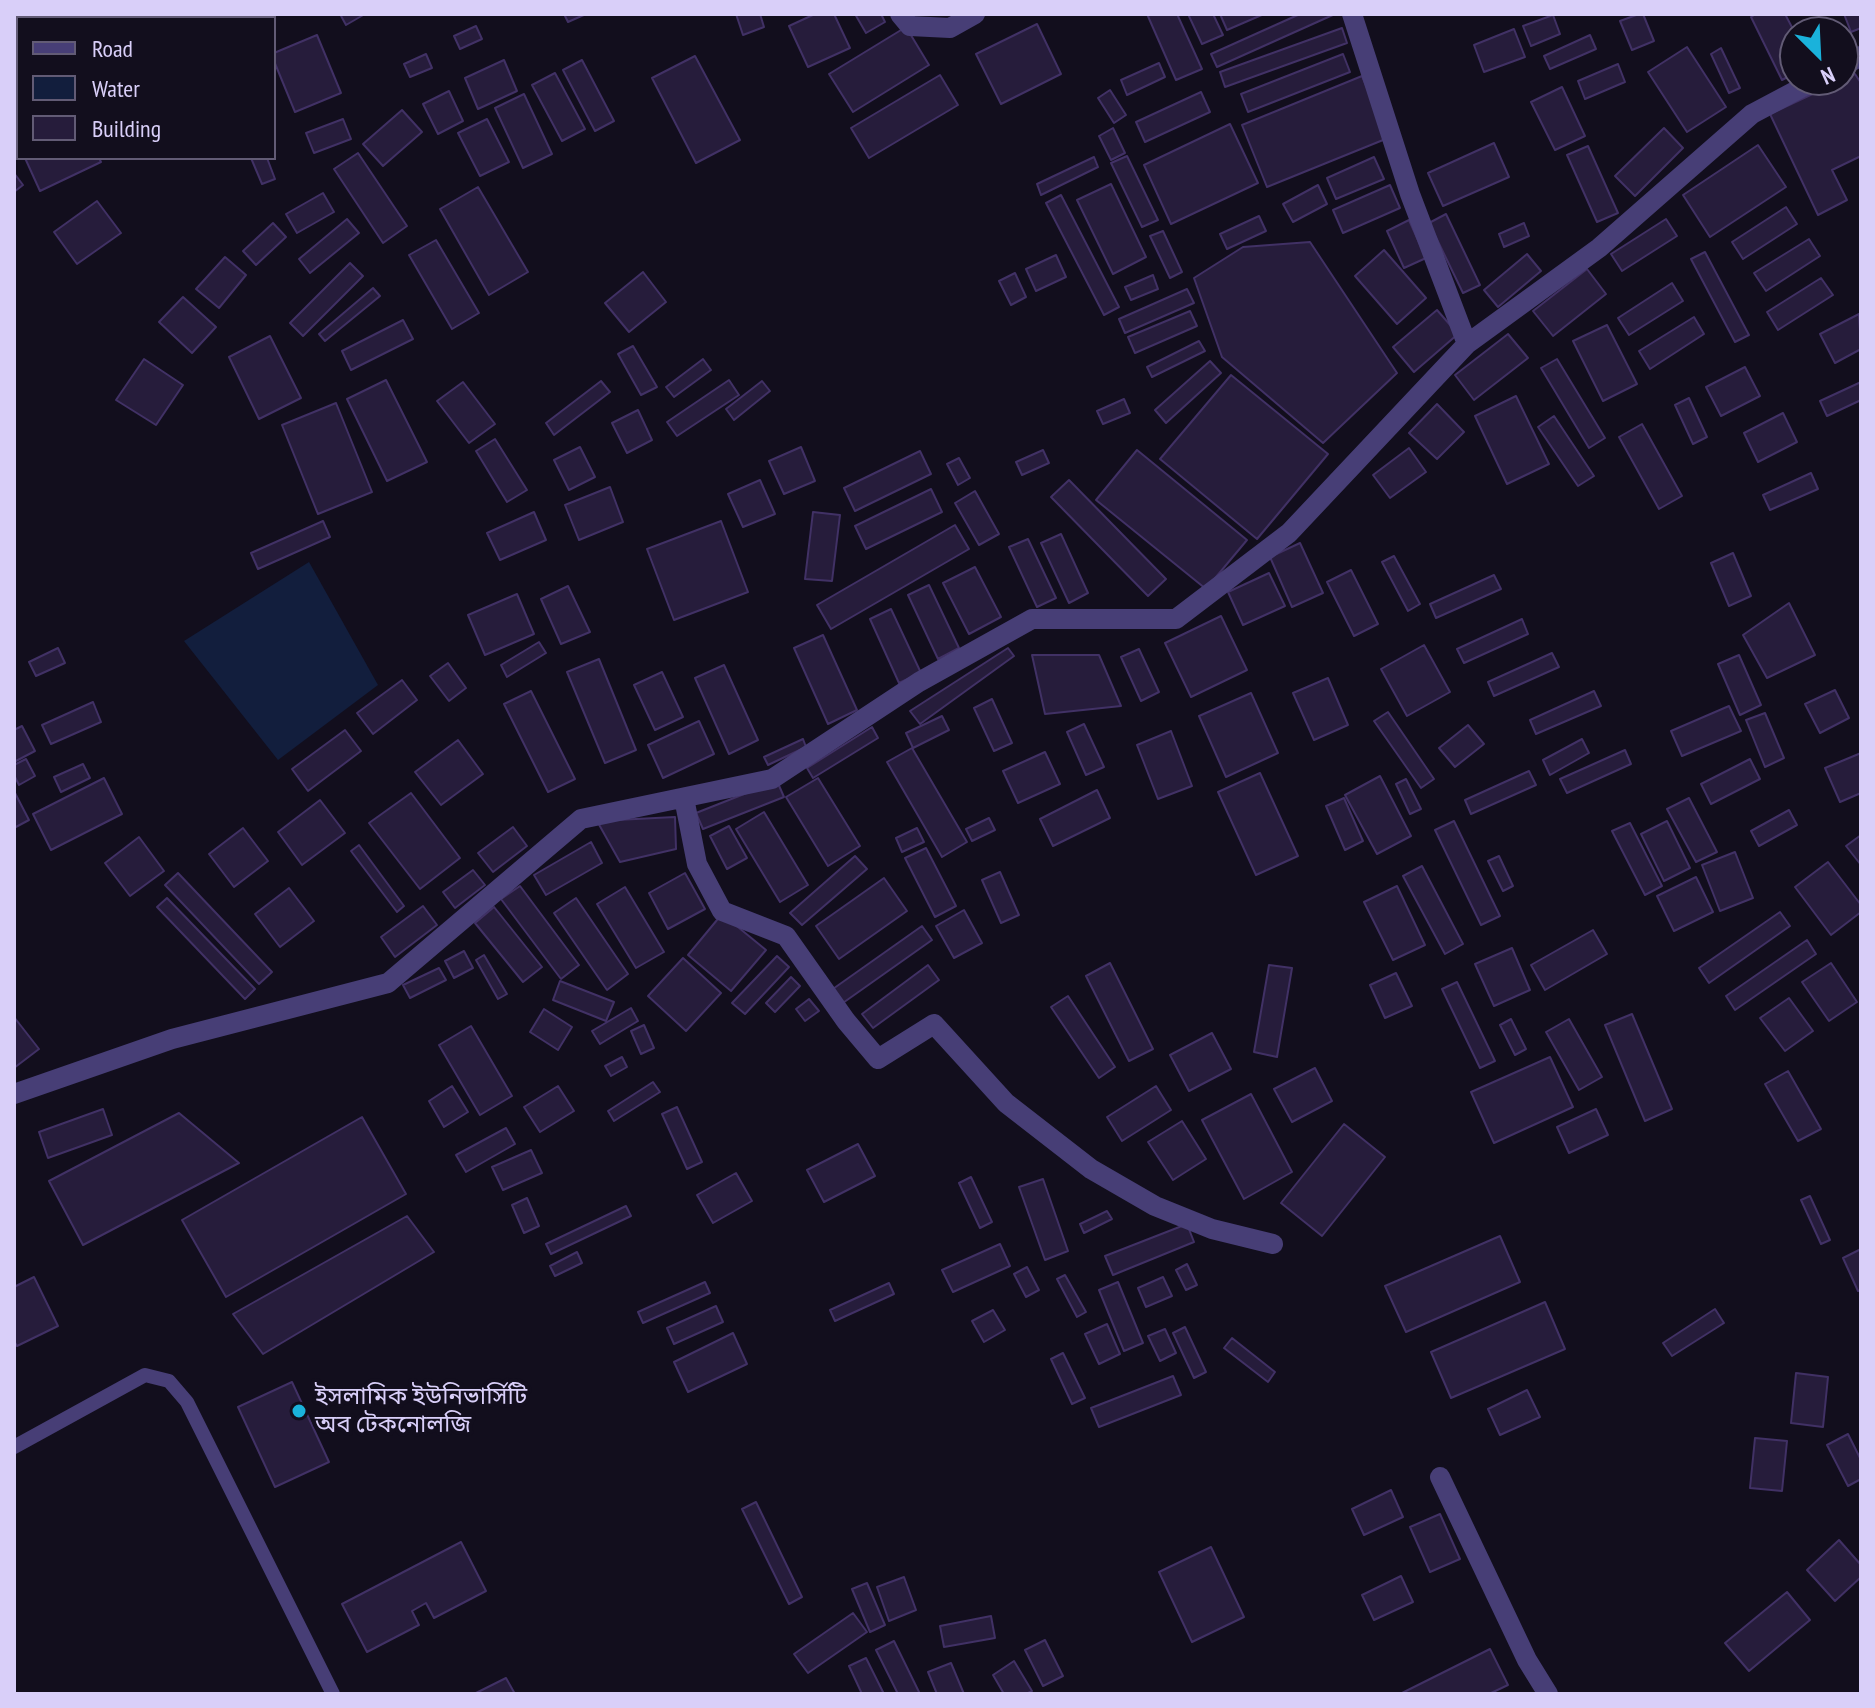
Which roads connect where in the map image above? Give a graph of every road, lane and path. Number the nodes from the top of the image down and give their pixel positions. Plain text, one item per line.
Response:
1 (900, 14) edge
2 (975, 14) edge
3 (1352, 14) edge
4 (1786, 96) edge
5 (1467, 344) junction
6 (684, 798) junction
7 (14, 1094) edge
8 (1273, 1244) dead end
9 (14, 1447) edge
10 (1440, 1477) dead end
11 (333, 1694) edge
12 (1548, 1694) edge

1 - 2 street
3 - 5 street
4 - 5 street
5 - 6 street
6 - 7 street
6 - 8 street
9 - 11 lane
10 - 12 street

